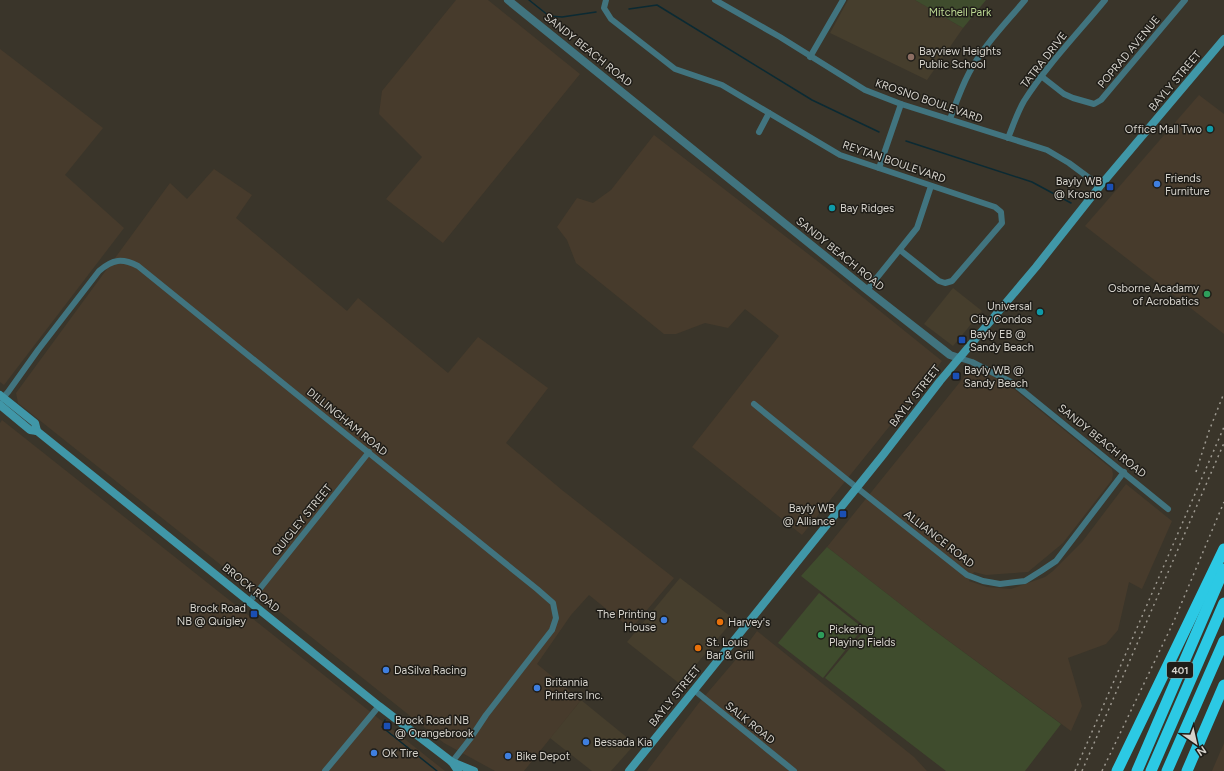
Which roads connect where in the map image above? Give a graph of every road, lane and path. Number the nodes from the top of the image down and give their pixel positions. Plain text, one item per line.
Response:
1 (606, 0) edge
2 (715, 0) edge
3 (843, 0) edge
4 (1025, 0) edge
5 (1105, 0) edge
6 (1185, 0) edge
7 (513, 1) edge
8 (1224, 39) edge
9 (810, 57) junction
10 (1041, 76) junction
11 (901, 104) junction
12 (769, 113) junction
13 (950, 119) junction
14 (759, 132) dead end
15 (1008, 138) junction
16 (879, 168) junction
17 (931, 186) junction
18 (1100, 186) junction
19 (900, 250) junction
20 (867, 290) junction
21 (959, 358) junction
22 (1, 400) edge
23 (754, 404) dead end
24 (369, 452) junction
25 (1124, 472) junction
26 (856, 488) junction
27 (1168, 509) dead end
28 (1224, 549) edge
29 (1224, 569) edge
30 (250, 601) junction
31 (1224, 603) edge
32 (1224, 641) edge
33 (1224, 685) edge
34 (694, 690) junction
35 (378, 706) junction
36 (452, 762) junction
37 (325, 771) edge
38 (458, 771) edge
39 (474, 771) edge
40 (629, 771) edge
41 (794, 771) edge
42 (1117, 771) edge
43 (1137, 771) edge
44 (1151, 771) edge
45 (1167, 771) edge
46 (1187, 771) edge

1 - 12 street, REYTAN BOULEVARD
2 - 9 street, KROSNO BOULEVARD
3 - 9 street
4 - 13 street
5 - 10 street, TATRA DRIVE
6 - 10 street, POPRAD AVENUE
7 - 20 street, SANDY BEACH ROAD
8 - 18 main road, BAYLY STREET
9 - 11 street, KROSNO BOULEVARD
10 - 15 street, TATRA DRIVE
11 - 13 street, KROSNO BOULEVARD
11 - 16 street
12 - 14 street
12 - 16 street, REYTAN BOULEVARD
13 - 15 street, KROSNO BOULEVARD
15 - 18 street, KROSNO BOULEVARD
16 - 17 street, REYTAN BOULEVARD
17 - 19 street
17 - 19 street, REYTAN BOULEVARD
18 - 21 main road, BAYLY STREET
19 - 20 street
20 - 21 street, SANDY BEACH ROAD
21 - 25 street, SANDY BEACH ROAD
21 - 26 main road, BAYLY STREET
22 - 24 street, DILLINGHAM ROAD
22 - 30 main road, BROCK ROAD
23 - 26 street, ALLIANCE ROAD
24 - 30 street, QUIGLEY STREET
24 - 36 street, DILLINGHAM ROAD
25 - 26 street, ALLIANCE ROAD
25 - 27 street, SANDY BEACH ROAD
26 - 34 main road, BAYLY STREET
28 - 42 highway
29 - 43 highway, 401
30 - 35 main road, BROCK ROAD
31 - 44 highway, 401
32 - 45 highway, 401
33 - 46 highway
34 - 40 main road, BAYLY STREET
34 - 41 street, SALK ROAD
35 - 36 main road, BROCK ROAD
35 - 37 street
36 - 38 main road, BROCK ROAD
36 - 39 main road, BROCK ROAD

